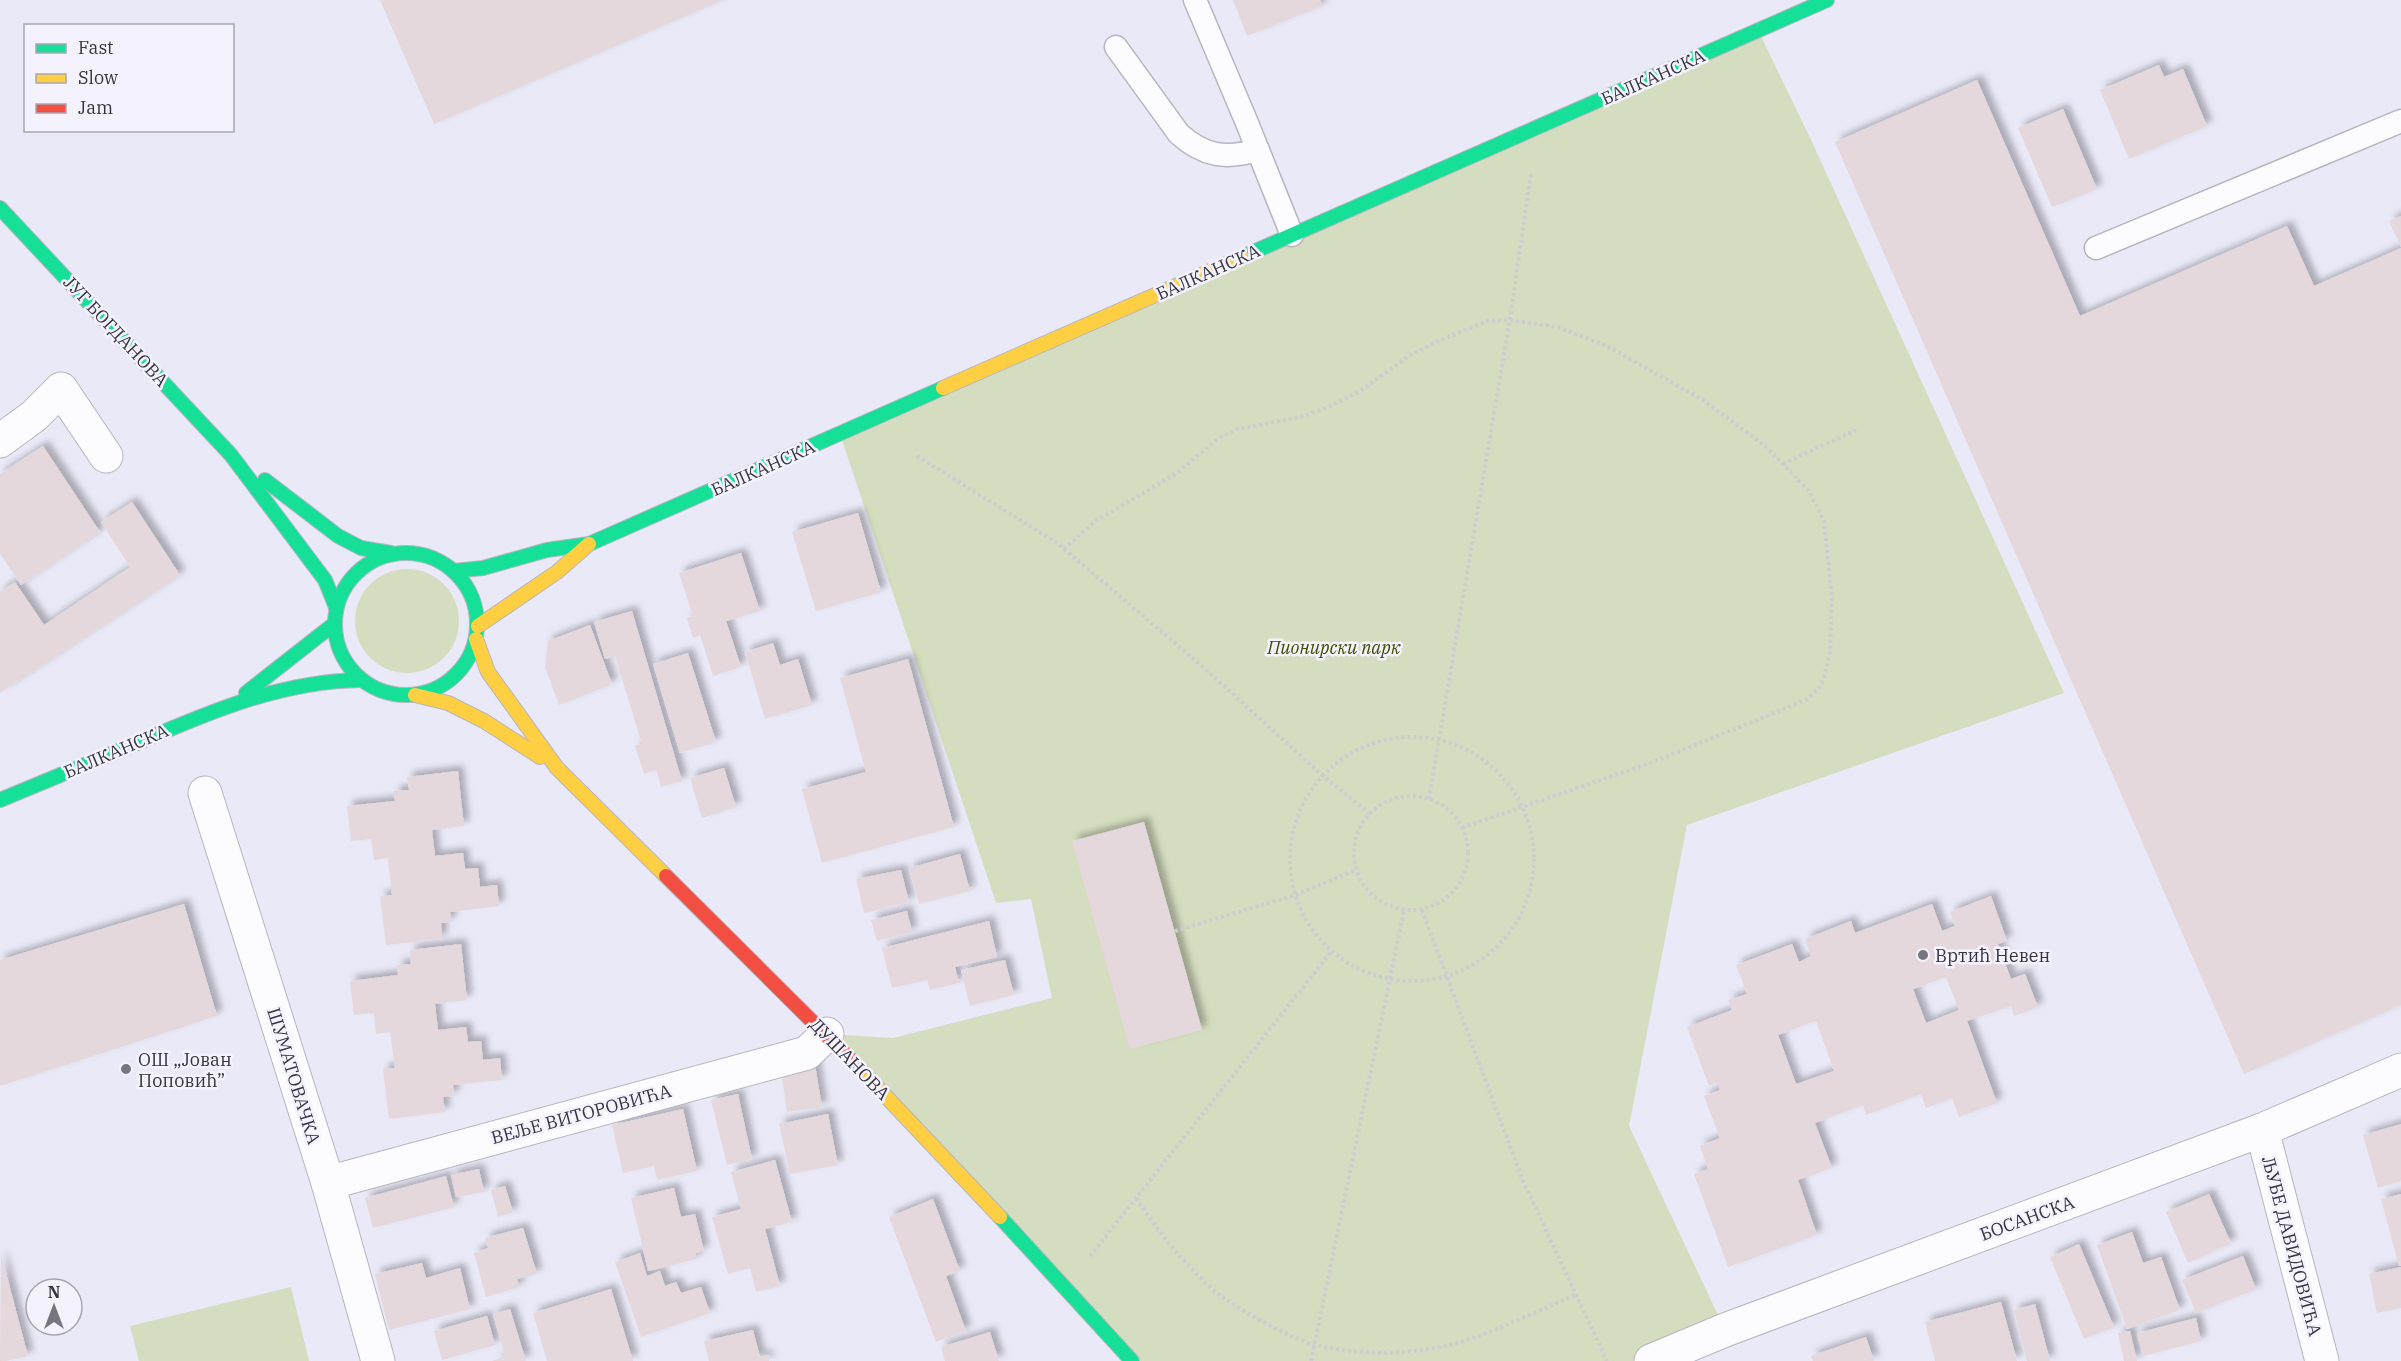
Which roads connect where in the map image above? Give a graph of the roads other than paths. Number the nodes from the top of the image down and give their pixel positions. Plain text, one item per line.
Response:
1 (1194, 0) edge
2 (1827, 0) edge
3 (1116, 48) dead end
4 (2401, 121) edge
5 (1258, 150) junction
6 (0, 208) edge
7 (1292, 235) junction
8 (2096, 248) dead end
9 (0, 441) edge
10 (231, 455) junction
11 (106, 456) dead end
12 (589, 544) junction
13 (391, 554) junction
14 (454, 571) junction
15 (336, 607) junction
16 (334, 624) junction
17 (477, 633) junction
18 (362, 680) junction
19 (415, 695) junction
20 (232, 703) junction
21 (557, 768) junction
22 (205, 793) dead end
23 (0, 800) edge
24 (827, 1034) junction
25 (2401, 1070) edge
26 (2262, 1130) junction
27 (328, 1183) junction
28 (378, 1361) edge
29 (1132, 1361) edge
30 (1651, 1361) edge
31 (2322, 1361) edge

1 - 5 lane
2 - 7 main road, БАЛКАНСКА
3 - 5 lane
4 - 8 lane
5 - 7 lane
6 - 10 main road, ЈУГ БОГДАНОВА
7 - 12 main road, БАЛКАНСКА
9 - 11 street
10 - 13 main road, ЈУГ БОГДАНОВА
10 - 15 main road, ЈУГ БОГДАНОВА
12 - 14 main road, БАЛКАНСКА
12 - 17 main road, БАЛКАНСКА
13 - 14 main road
13 - 15 main road
14 - 17 main road
15 - 16 main road
16 - 18 main road
16 - 20 main road, БАЛКАНСКА
17 - 19 main road
17 - 21 main road, ДУШАНОВА
18 - 19 main road
18 - 20 main road, БАЛКАНСКА
19 - 21 main road, ДУШАНОВА
20 - 23 main road, БАЛКАНСКА
21 - 24 main road, ДУШАНОВА
22 - 27 street, ШУМАТОВАЧКА
24 - 27 street, ВЕЉЕ ВИТОРОВИЋА
24 - 29 main road, ДУШАНОВА
25 - 26 street, БОСАНСКА
26 - 30 street, БОСАНСКА
26 - 31 street, ЉУБЕ ДАВИДОВИЋА
27 - 28 street, ШУМАТОВАЧКА

